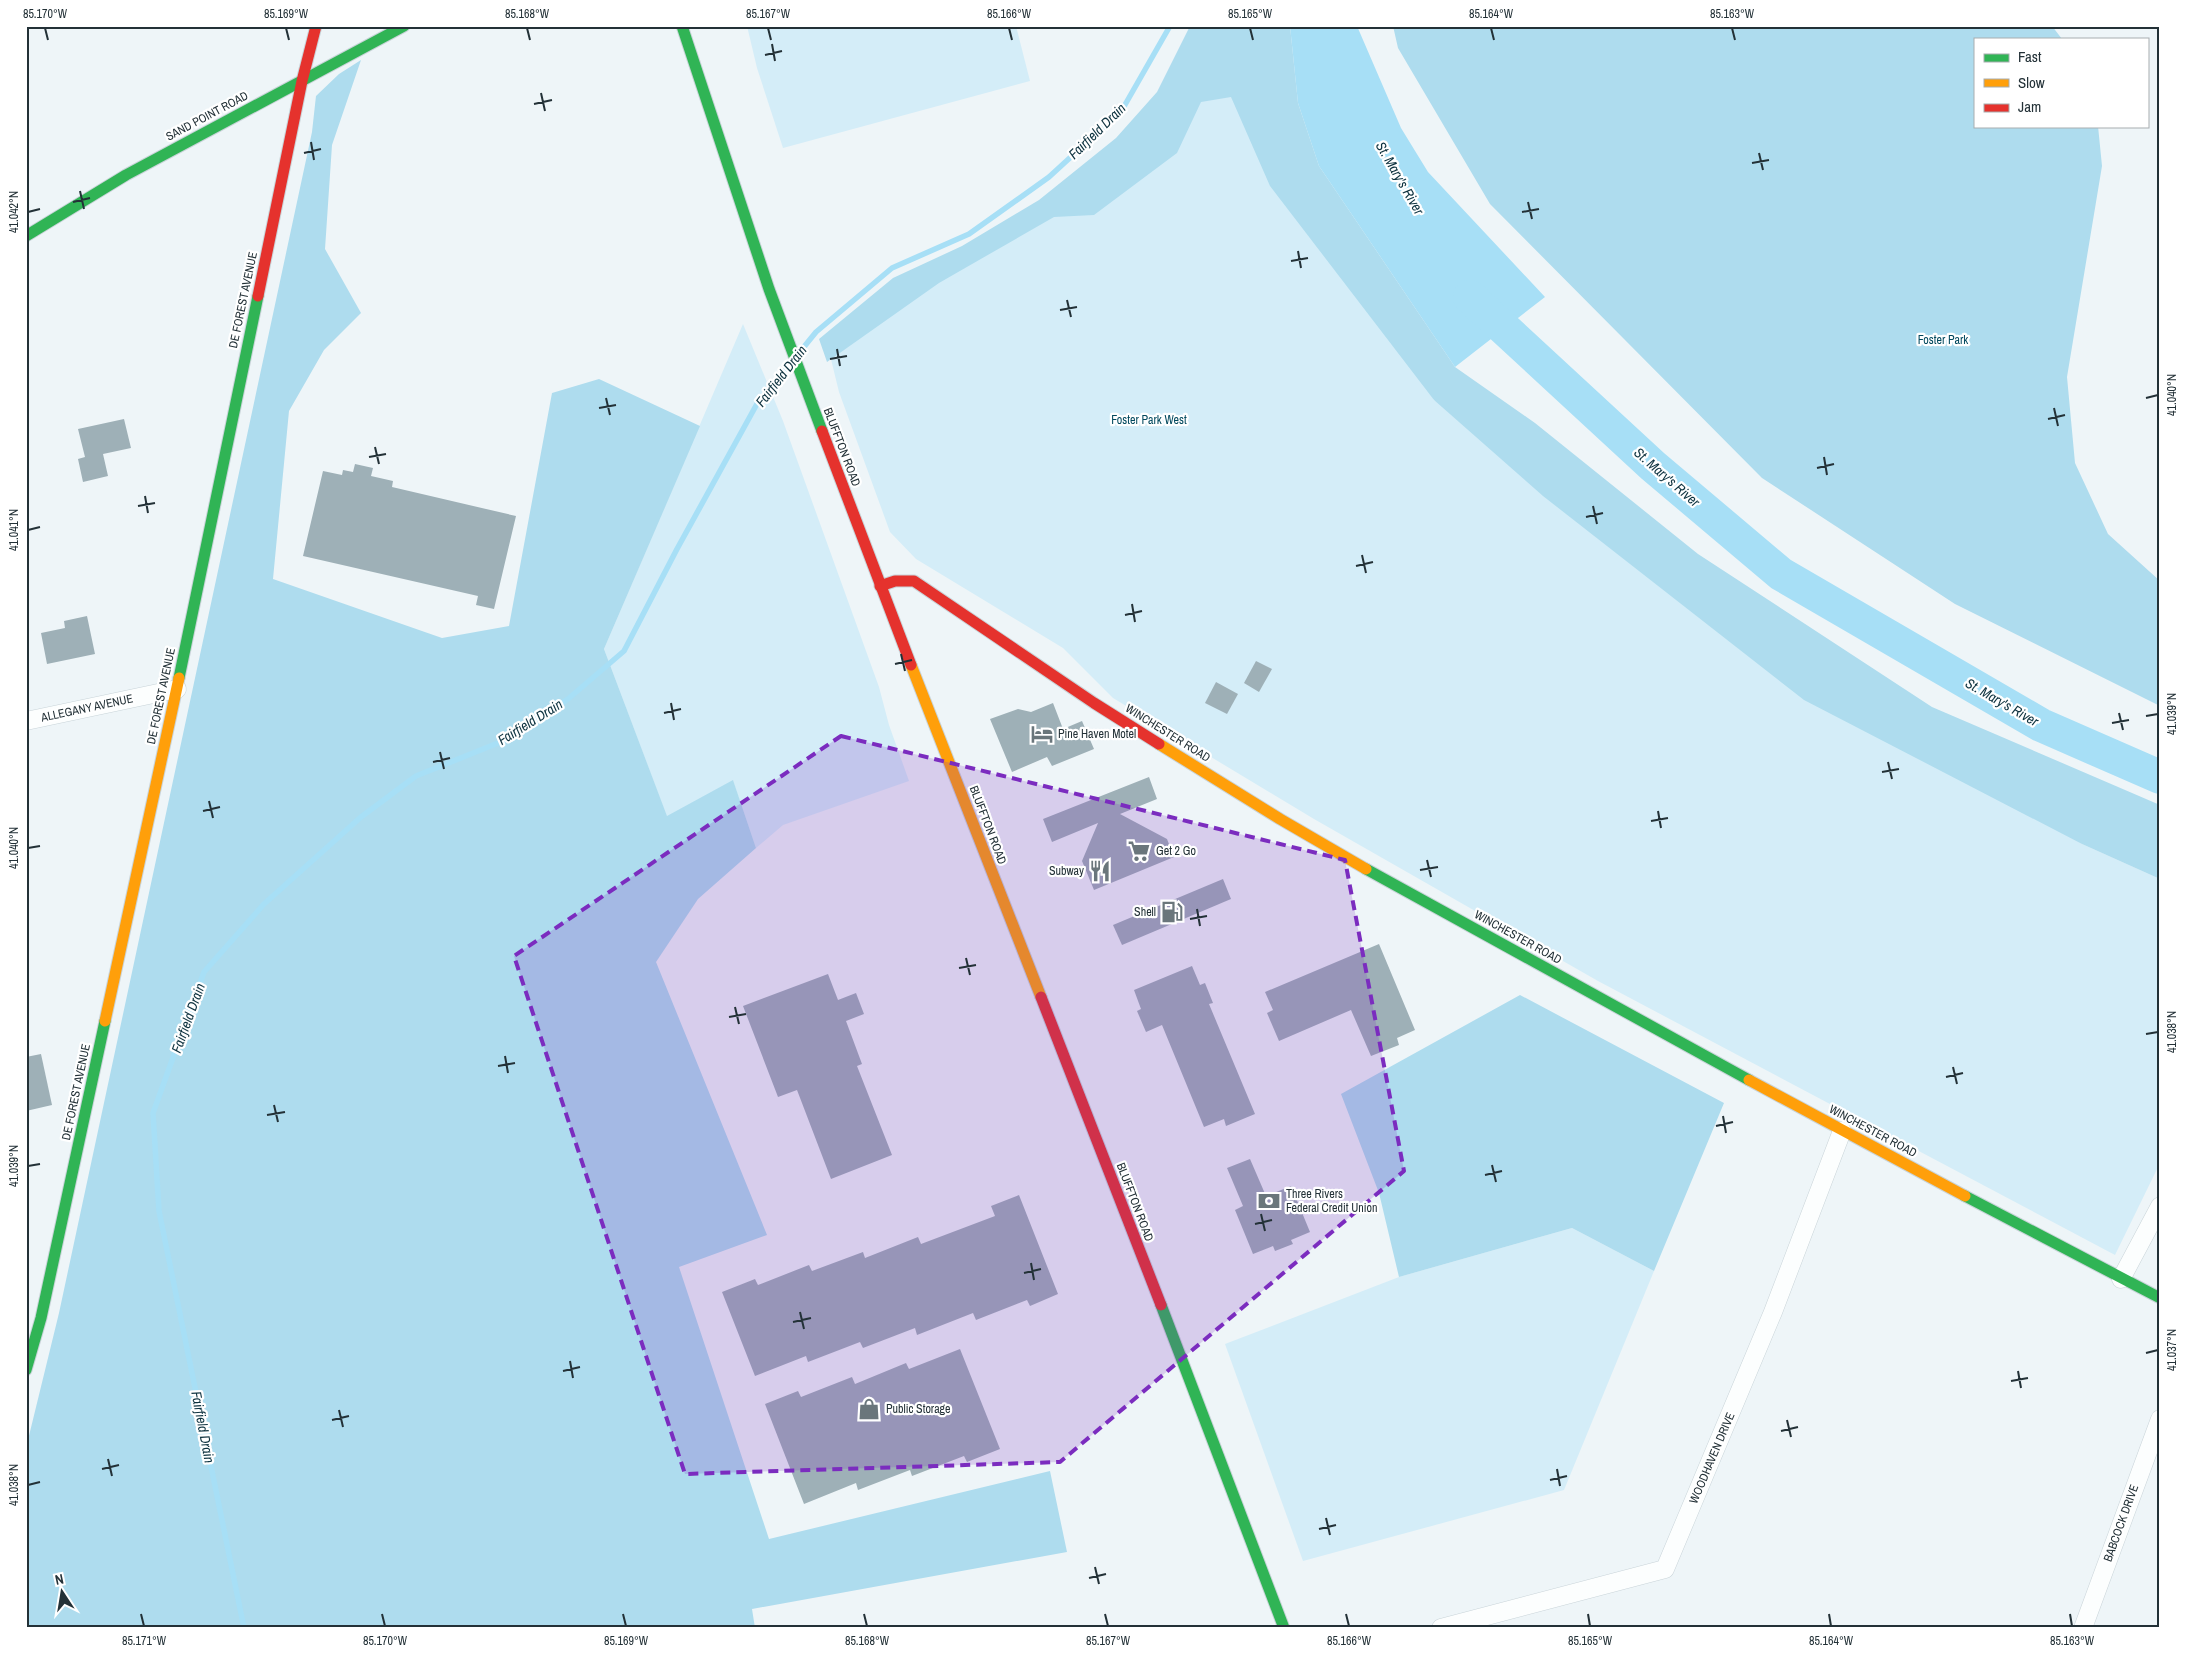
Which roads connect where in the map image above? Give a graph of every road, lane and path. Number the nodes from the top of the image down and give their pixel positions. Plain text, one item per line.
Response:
1 (316, 26) edge
2 (404, 26) edge
3 (682, 26) edge
4 (302, 82) junction
5 (26, 236) edge
6 (880, 586) junction
7 (177, 689) junction
8 (26, 722) edge
9 (1842, 1131) junction
10 (2160, 1206) edge
11 (2121, 1278) junction
12 (2160, 1298) edge
13 (34, 1319) edge
14 (26, 1370) edge
15 (2160, 1419) edge
16 (1284, 1628) edge
17 (1442, 1628) edge
18 (2083, 1628) edge

1 - 4 street, DE FOREST AVENUE
2 - 4 street, SAND POINT ROAD
3 - 6 street, BLUFFTON ROAD
4 - 5 street, SAND POINT ROAD
4 - 7 street, DE FOREST AVENUE
6 - 9 street, WINCHESTER ROAD
6 - 16 street, BLUFFTON ROAD
7 - 8 street, ALLEGANY AVENUE
7 - 13 street, DE FOREST AVENUE
9 - 11 street, WINCHESTER ROAD
9 - 17 street, WOODHAVEN DRIVE
10 - 11 street
11 - 12 street, WINCHESTER ROAD
13 - 14 street, DE FOREST AVENUE
15 - 18 street, BABCOCK DRIVE

